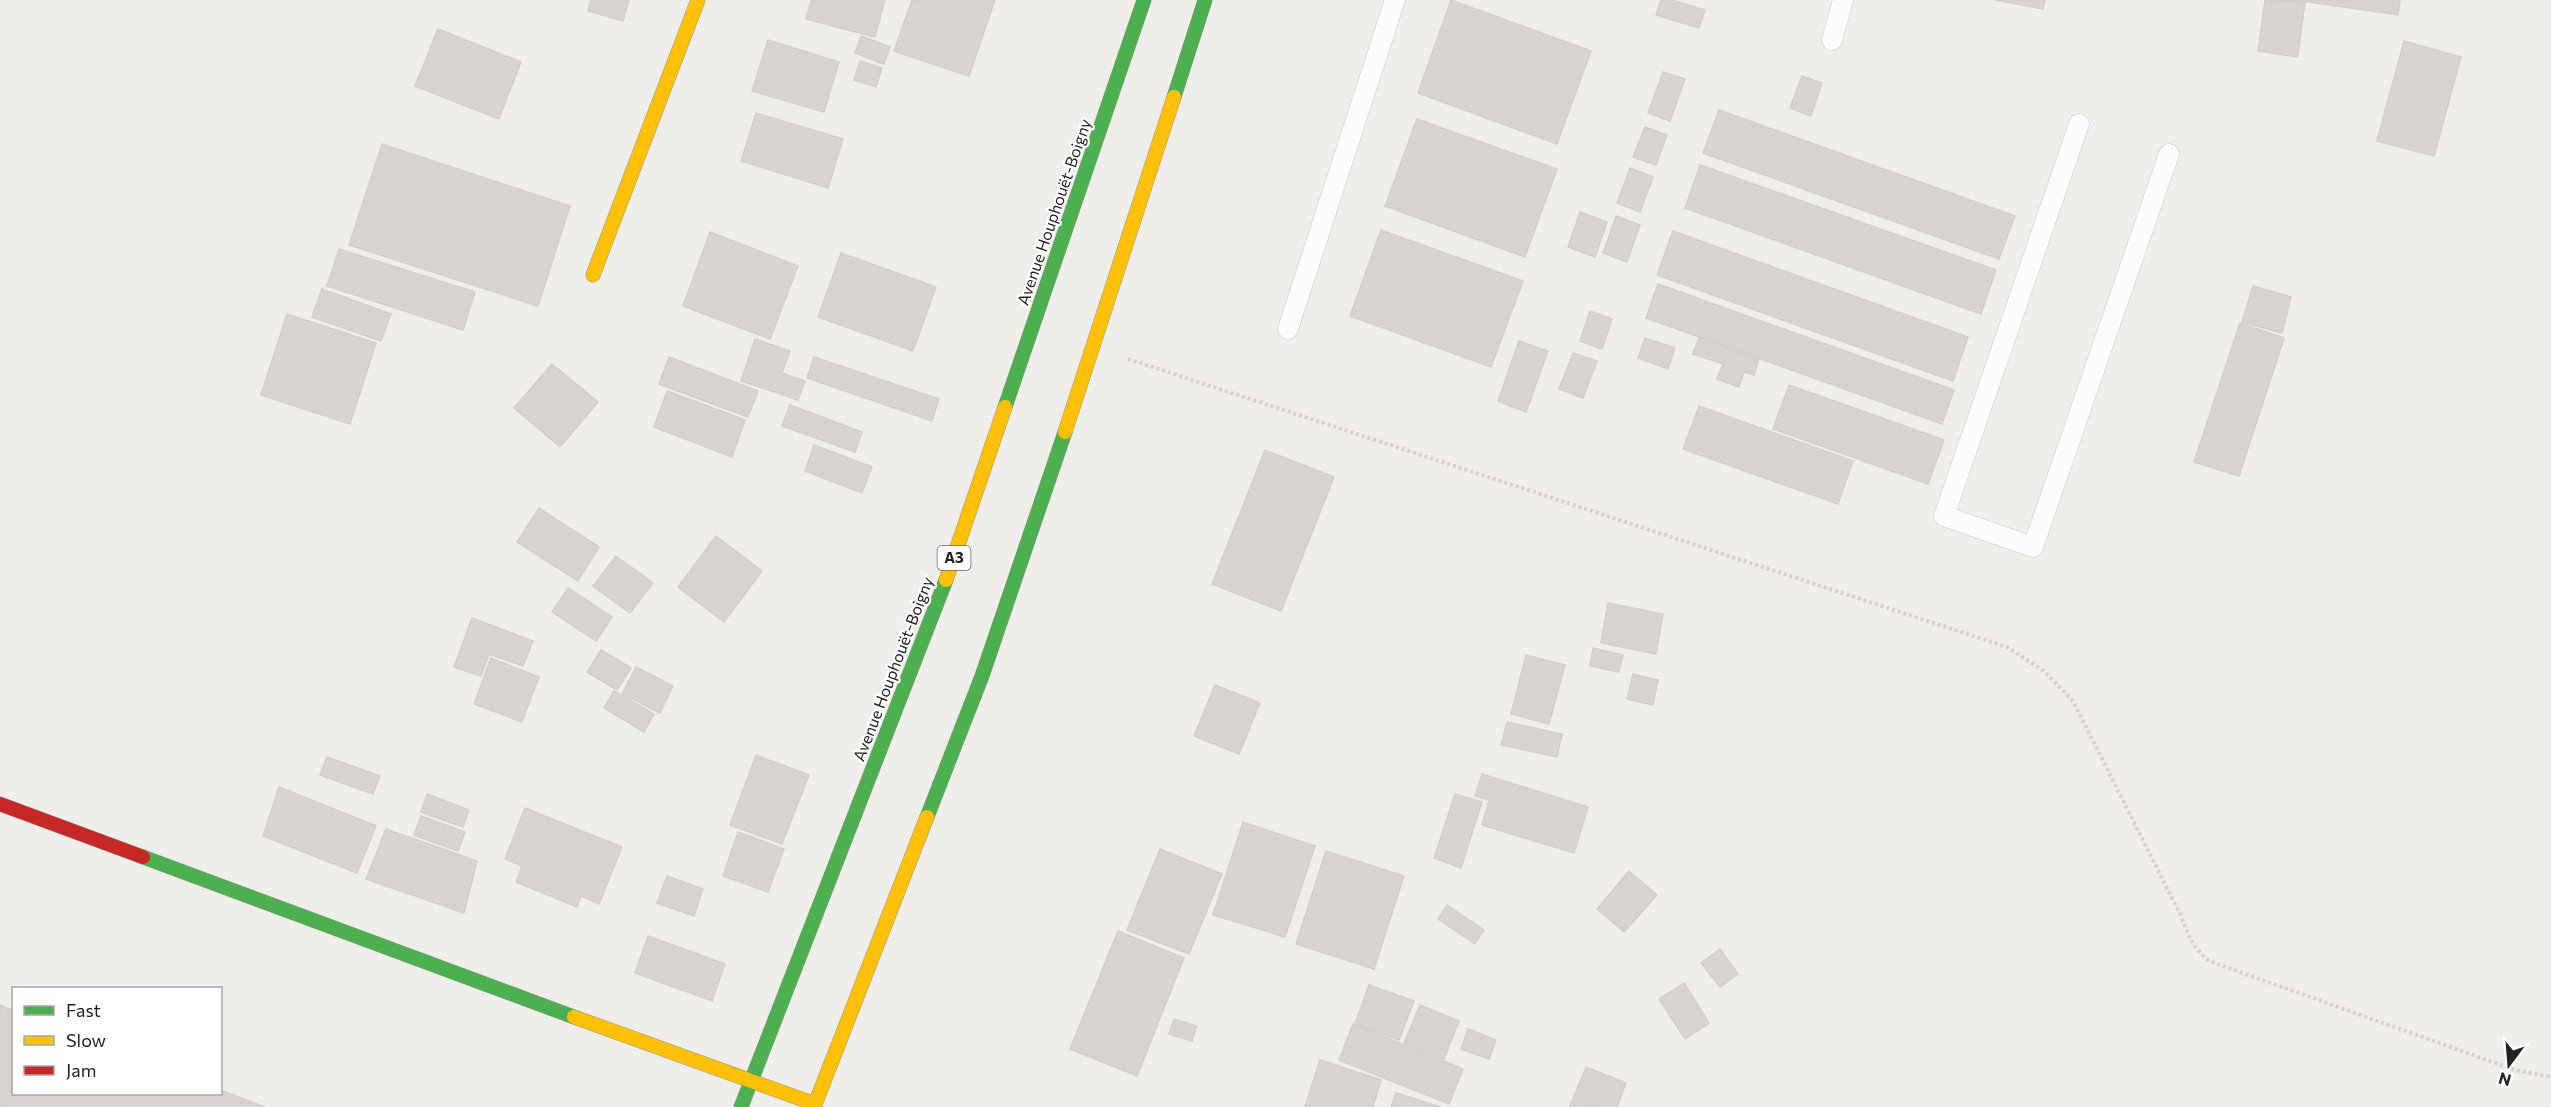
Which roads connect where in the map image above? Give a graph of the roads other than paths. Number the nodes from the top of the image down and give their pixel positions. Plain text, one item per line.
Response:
1 (698, 0) edge
2 (1143, 0) edge
3 (1206, 0) edge
4 (1395, 0) edge
5 (1843, 0) edge
6 (1832, 40) dead end
7 (2079, 124) dead end
8 (2169, 154) dead end
9 (593, 275) dead end
10 (1288, 329) dead end
11 (0, 804) edge
12 (750, 1082) junction
13 (815, 1105) edge
14 (741, 1107) edge

1 - 9 main road
2 - 12 main road, Avenue Houphouët-Boigny / A3
3 - 13 main road
4 - 10 lane
5 - 6 lane
7 - 8 lane
11 - 12 main road
12 - 13 main road
12 - 14 main road, Avenue Houphouët-Boigny / A3

